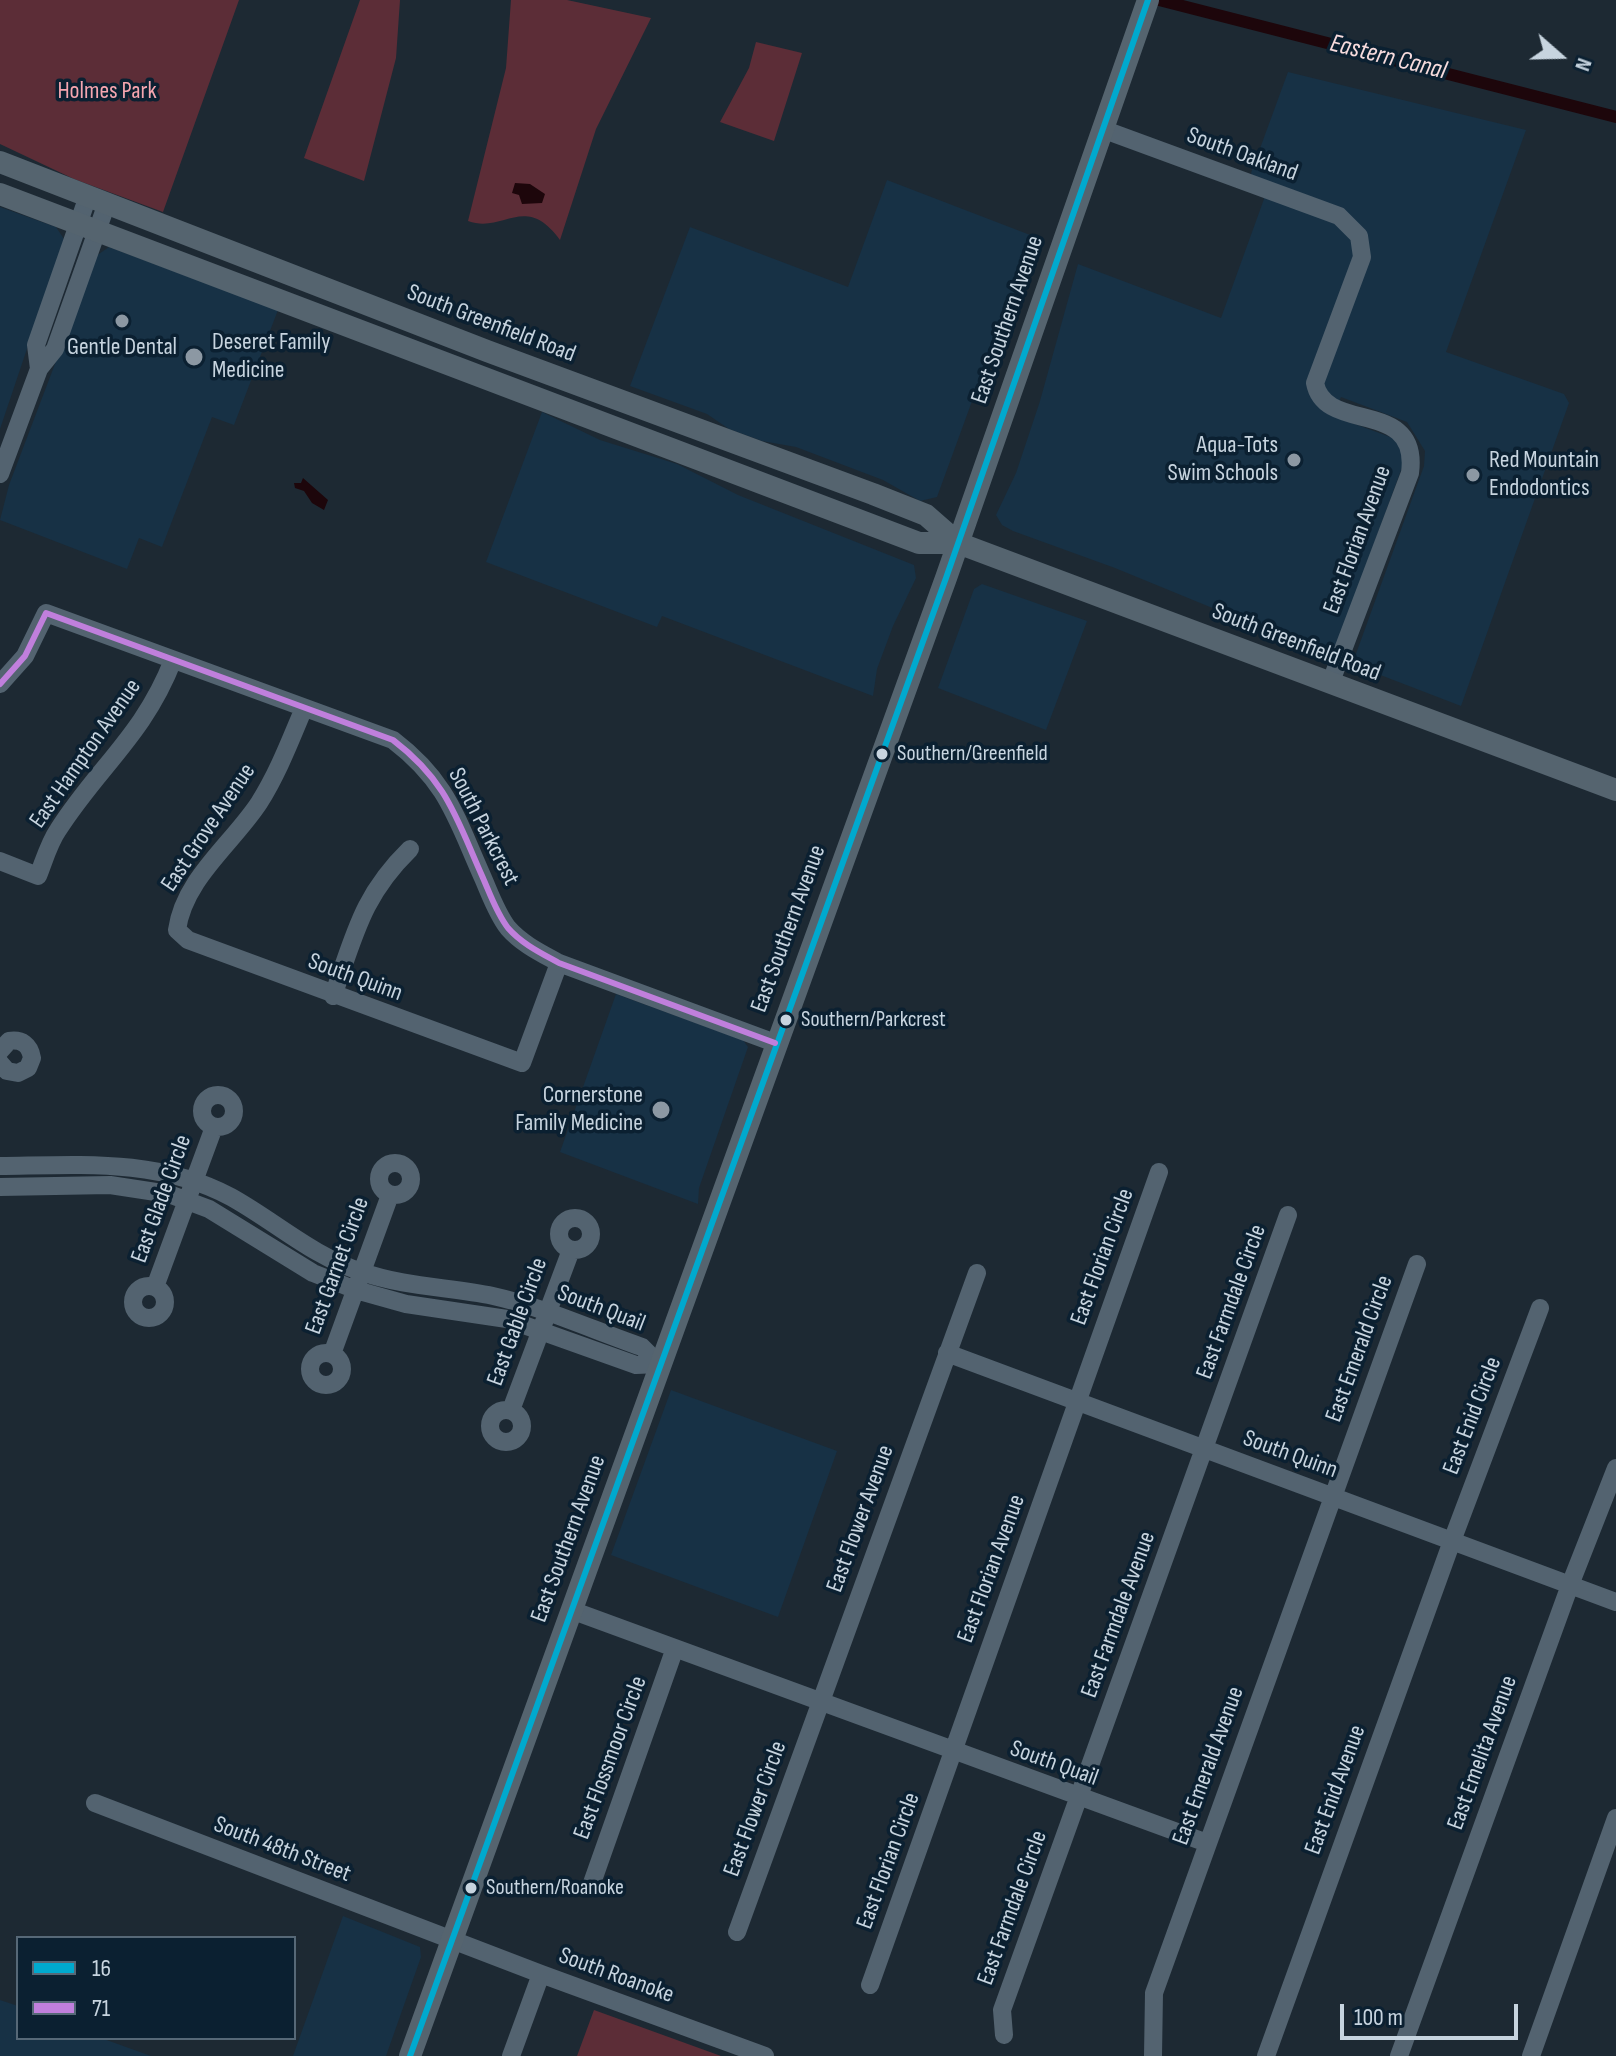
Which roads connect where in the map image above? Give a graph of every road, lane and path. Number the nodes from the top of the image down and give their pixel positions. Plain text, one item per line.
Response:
1 (1146, 5) edge
2 (1102, 129) junction
3 (0, 162) edge
4 (0, 194) edge
5 (97, 200) junction
6 (88, 226) junction
7 (1359, 236) joint
8 (515, 391) junction
9 (652, 412) junction
10 (657, 444) junction
11 (772, 457) junction
12 (0, 474) edge
13 (958, 543) junction
14 (173, 660) junction
15 (0, 684) edge
16 (1330, 684) junction
17 (304, 708) junction
18 (1616, 790) edge
19 (410, 849) dead end
20 (0, 861) edge
21 (177, 930) joint
22 (559, 963) junction
23 (333, 996) junction
24 (775, 1043) junction
25 (214, 1127) dead end
26 (0, 1166) edge
27 (1159, 1172) dead end
28 (0, 1187) edge
29 (190, 1191) junction
30 (390, 1195) dead end
31 (1288, 1215) dead end
32 (571, 1250) dead end
33 (1417, 1264) dead end
34 (977, 1273) dead end
35 (359, 1281) junction
36 (155, 1287) dead end
37 (1540, 1308) dead end
38 (545, 1322) junction
39 (947, 1353) junction
40 (332, 1354) dead end
41 (659, 1364) junction
42 (1077, 1402) junction
43 (511, 1410) dead end
44 (1205, 1450) junction
45 (1616, 1468) edge
46 (1331, 1496) junction
47 (1452, 1541) junction
48 (1570, 1585) junction
49 (1616, 1602) edge
50 (571, 1610) junction
51 (675, 1648) junction
52 (820, 1702) junction
53 (953, 1752) junction
54 (1078, 1798) junction
55 (95, 1803) dead end
56 (1616, 1818) edge
57 (1207, 1843) junction
58 (592, 1883) dead end
59 (737, 1932) dead end
60 (452, 1940) junction
61 (541, 1974) junction
62 (870, 1985) dead end
63 (1004, 2035) dead end
64 (410, 2056) edge
65 (511, 2056) edge
66 (765, 2056) edge
67 (1153, 2056) edge
68 (1266, 2056) edge
69 (1399, 2056) edge
70 (1531, 2056) edge

1 - 2 main road, East Southern Avenue
2 - 7 street, South Oakland
2 - 13 main road, East Southern Avenue
3 - 5 main road, South Greenfield Road
4 - 6 main road, South Greenfield Road
5 - 6 street
5 - 9 main road, South Greenfield Road
6 - 8 main road, South Greenfield Road
6 - 12 street
7 - 16 street, East Florian Avenue
8 - 9 main road
8 - 10 main road, South Greenfield Road
9 - 11 main road, South Greenfield Road
10 - 11 main road
10 - 13 main road, South Greenfield Road
11 - 13 main road, South Greenfield Road
13 - 16 main road, South Greenfield Road
13 - 24 main road, East Southern Avenue
14 - 15 street, South Parkcrest
14 - 17 street, South Parkcrest
14 - 20 street, East Hampton Avenue
16 - 18 main road, South Greenfield Road
17 - 21 street, East Grove Avenue
17 - 22 street, South Parkcrest
19 - 23 street
21 - 23 street, South Quinn
22 - 23 street, South Quinn
22 - 24 street, South Parkcrest
24 - 41 main road, East Southern Avenue
25 - 29 street, East Glade Circle
26 - 29 street, South Quail
27 - 42 street, East Florian Circle
28 - 29 street, South Quail
29 - 35 street, South Quail
29 - 36 street, East Glade Circle
30 - 35 street, East Garnet Circle
31 - 44 street, East Farmdale Circle
32 - 38 street, East Gable Circle
33 - 46 street, East Emerald Circle
34 - 39 street
35 - 38 street, South Quail
35 - 40 street, East Garnet Circle
37 - 47 street, East Enid Circle
38 - 41 street, South Quail
38 - 43 street, East Gable Circle
39 - 42 street, South Quinn
39 - 52 street, East Flower Avenue
41 - 50 main road, East Southern Avenue
42 - 44 street, South Quinn
42 - 53 street, East Florian Avenue
44 - 46 street, South Quinn
44 - 54 street, East Farmdale Avenue
45 - 48 street, East Emelita Avenue
46 - 47 street, South Quinn
46 - 57 street, East Emerald Avenue
47 - 48 street, South Quinn
47 - 68 street, East Enid Avenue
48 - 49 street, South Quinn
48 - 69 street, East Emelita Avenue
50 - 51 street, South Quail
50 - 60 main road, East Southern Avenue
51 - 52 street, South Quail
51 - 58 street, East Flossmoor Circle
52 - 53 street, South Quail
52 - 59 street, East Flower Circle
53 - 54 street, South Quail
53 - 62 street, East Florian Circle
54 - 57 street, South Quail
54 - 63 street, East Farmdale Circle
55 - 60 street, South 48th Street
56 - 70 street
57 - 67 street, East Emerald Avenue
60 - 61 street, South Roanoke
60 - 64 main road, East Southern Avenue
61 - 65 street
61 - 66 street, South Roanoke

